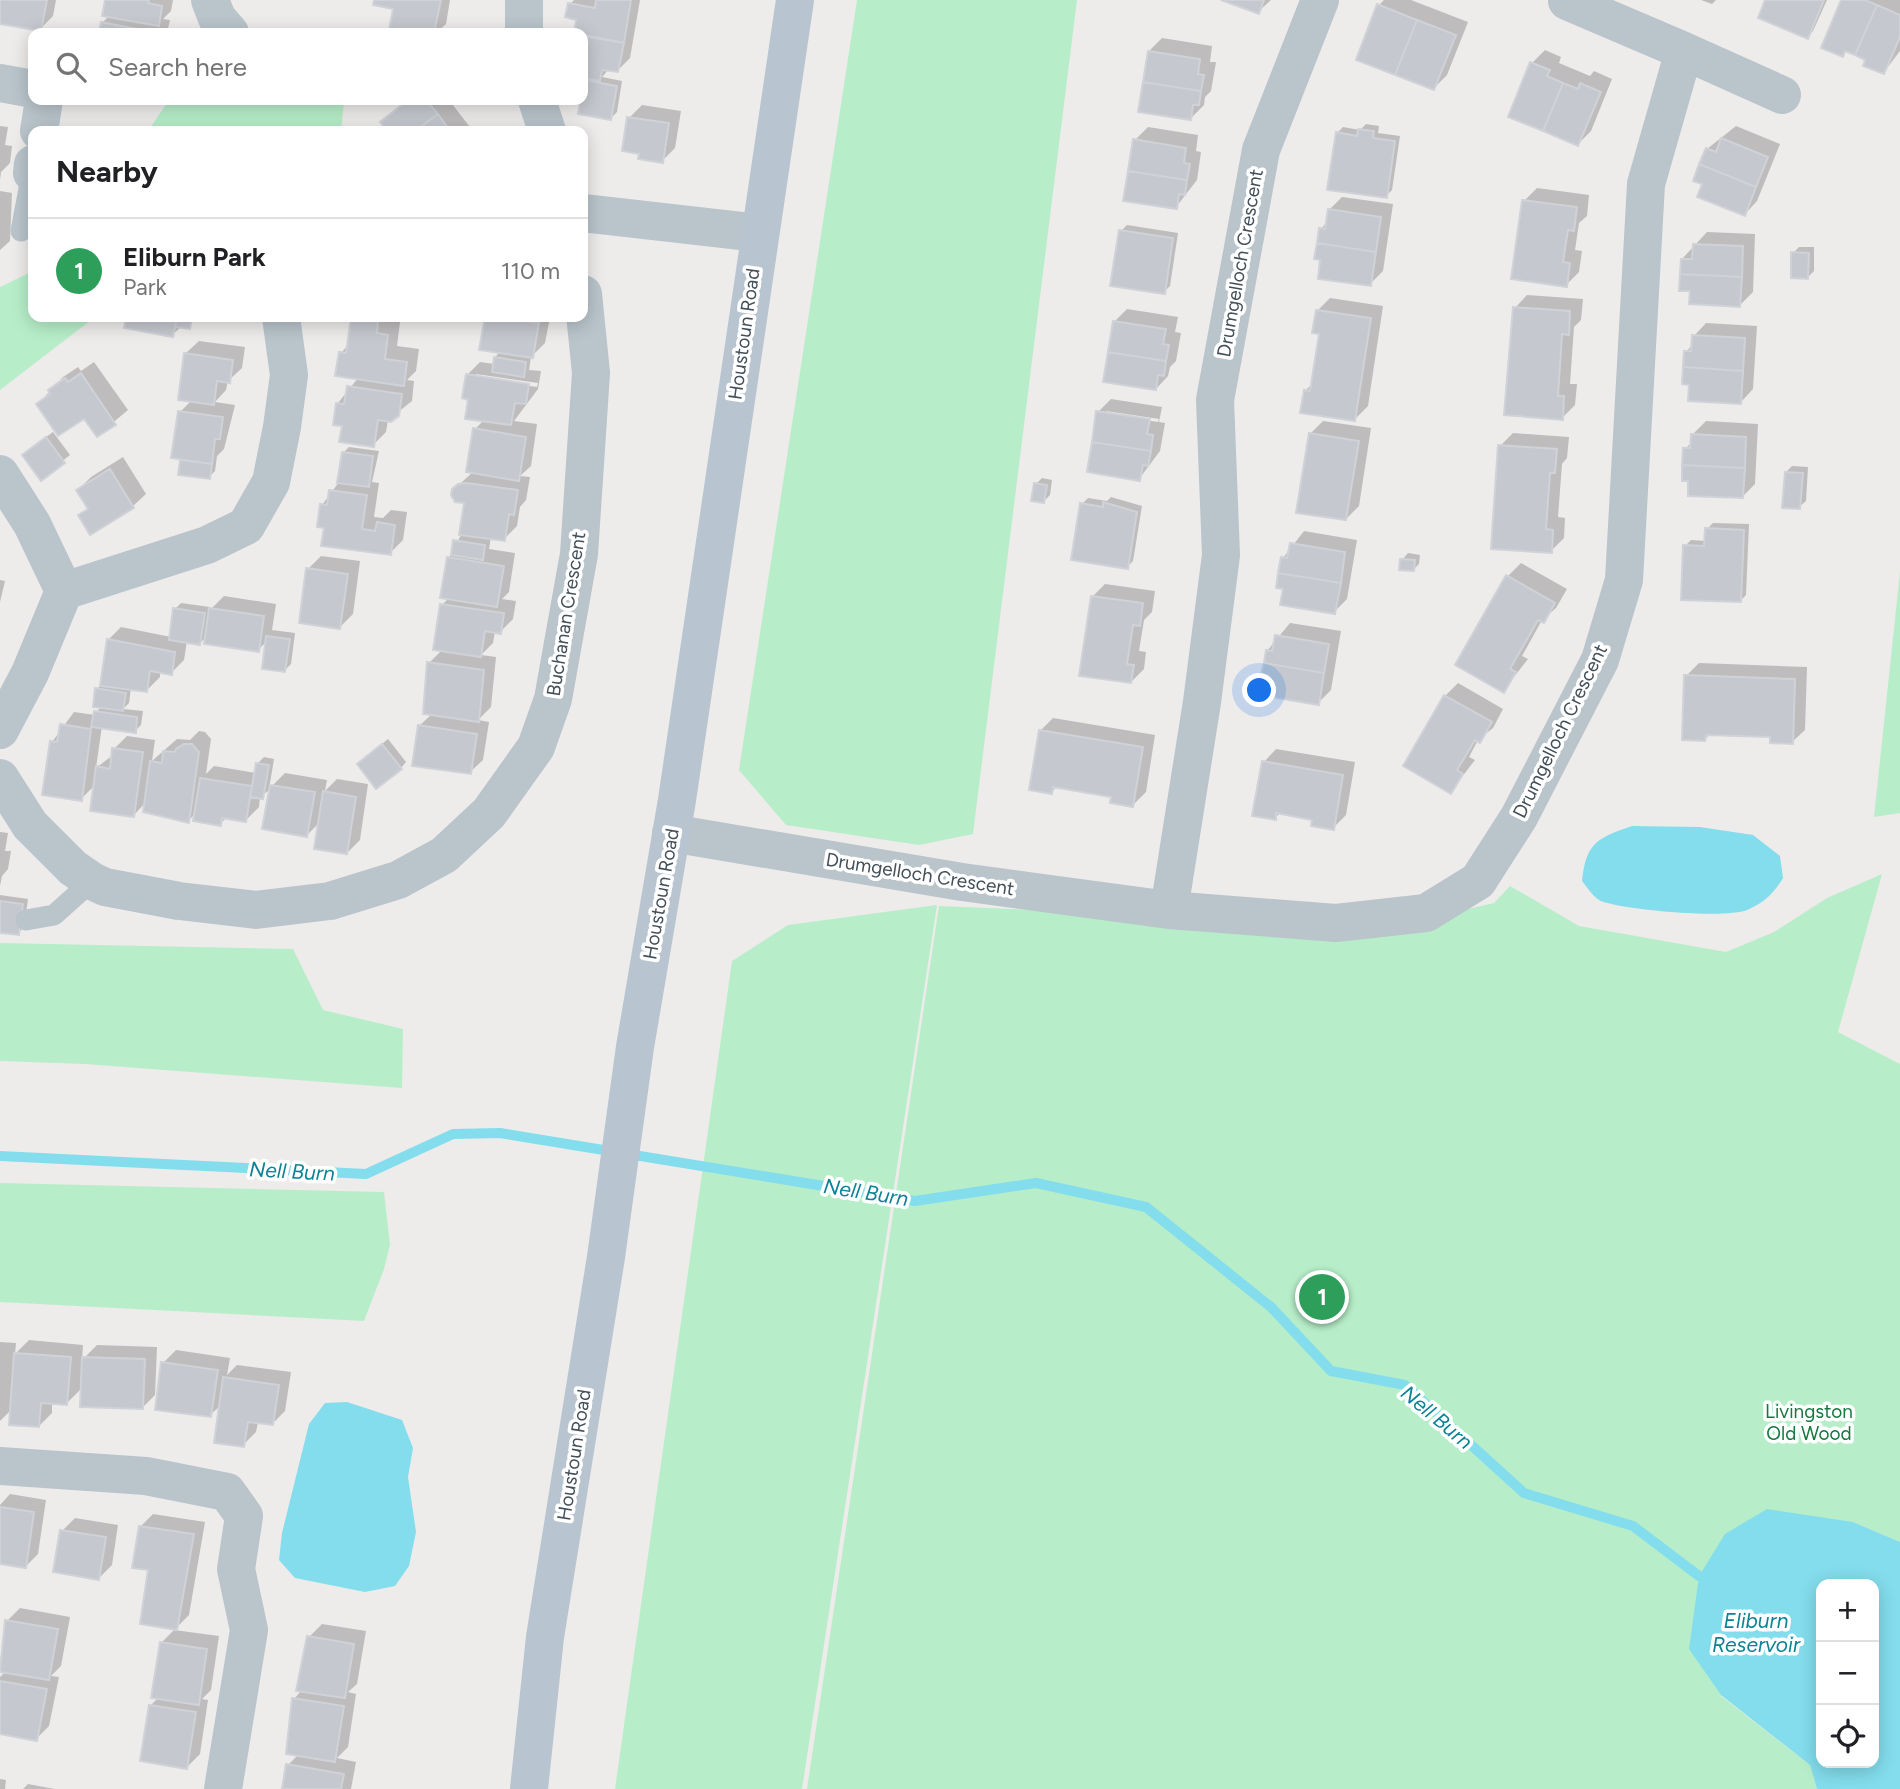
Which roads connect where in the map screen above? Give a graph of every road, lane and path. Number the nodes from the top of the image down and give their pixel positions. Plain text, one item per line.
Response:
1 (211, 0) edge
2 (524, 0) edge
3 (795, 0) edge
4 (1320, 0) edge
5 (1567, 1) edge
6 (226, 28) edge
7 (524, 28) edge
8 (1684, 51) junction
9 (1782, 95) dead end
10 (43, 105) edge
11 (539, 105) edge
12 (40, 126) edge
13 (545, 126) edge
14 (28, 195) edge
15 (588, 215) edge
16 (21, 231) dead end
17 (759, 233) junction
18 (282, 322) edge
19 (586, 322) edge
20 (0, 474) edge
21 (64, 591) junction
22 (0, 730) edge
23 (0, 778) edge
24 (671, 832) junction
25 (92, 881) junction
26 (1169, 910) junction
27 (26, 920) dead end
28 (0, 1466) edge
29 (223, 1789) edge
30 (528, 1789) edge

1 - 6 street
2 - 7 street
3 - 17 street, Houstoun Road
4 - 26 street, Drumgelloch Crescent
5 - 8 street
8 - 9 street
8 - 26 street, Drumgelloch Crescent
10 - 12 street
11 - 13 street
14 - 16 lane
15 - 17 street
17 - 24 street, Houstoun Road
18 - 21 street
19 - 25 street, Buchanan Crescent
20 - 21 street
21 - 22 street
23 - 25 street, Buchanan Crescent
24 - 26 street, Drumgelloch Crescent
24 - 30 street, Houstoun Road
25 - 27 lane
28 - 29 street

